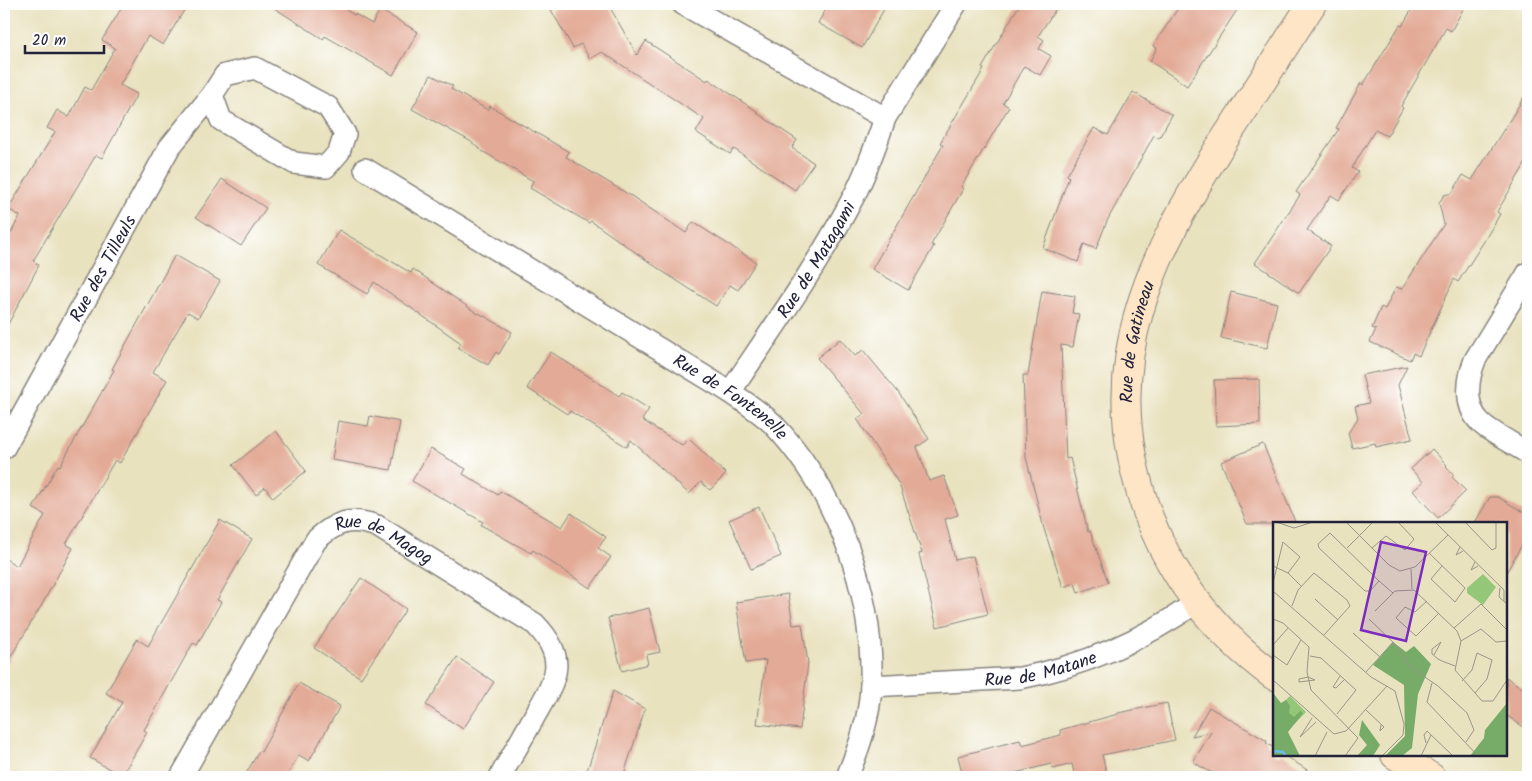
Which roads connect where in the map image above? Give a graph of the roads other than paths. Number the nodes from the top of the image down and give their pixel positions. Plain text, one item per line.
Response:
1 (683, 4) edge
2 (956, 4) edge
3 (1312, 4) edge
4 (212, 95) junction
5 (885, 118) junction
6 (365, 169) dead end
7 (1528, 273) edge
8 (730, 392) junction
9 (4, 448) edge
10 (1528, 453) edge
11 (1197, 602) junction
12 (1273, 675) edge
13 (871, 686) junction
14 (1397, 756) edge
15 (181, 777) edge
16 (500, 777) edge
17 (848, 777) edge
18 (1432, 777) edge

1 - 5 street
2 - 5 street, Rue de Matagami
3 - 11 street, Rue de Gatineau
4 - 4 street, Rue des Tilleuls
4 - 9 street, Rue des Tilleuls
5 - 8 street, Rue de Matagami
6 - 8 street, Rue de Fontenelle
7 - 10 street
8 - 13 street, Rue de Fontenelle
11 - 12 street, Rue de Gatineau
11 - 13 street, Rue de Matane
13 - 17 street, Rue de Fontenelle
14 - 18 street
15 - 16 street, Rue de Magog

